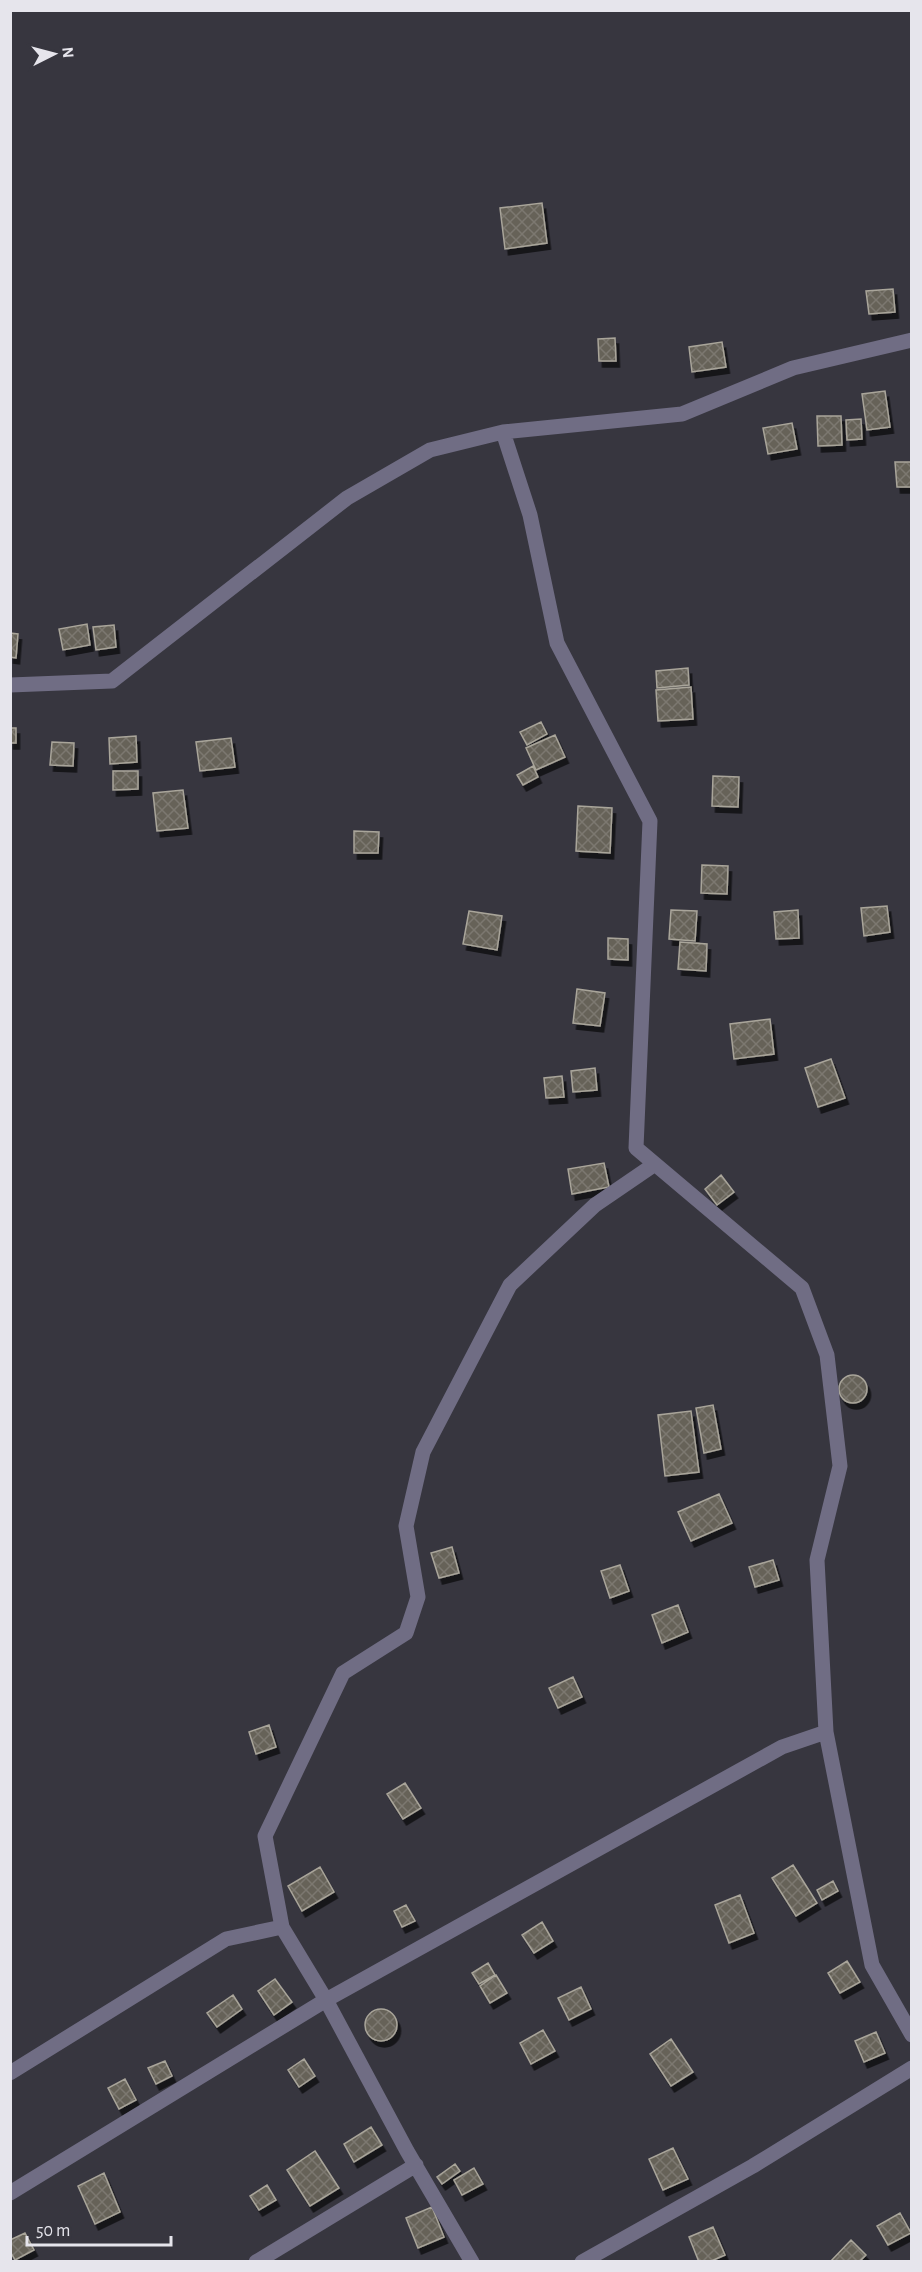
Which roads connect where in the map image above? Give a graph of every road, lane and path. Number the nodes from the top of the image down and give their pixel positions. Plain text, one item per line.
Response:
1 (912, 340) edge
2 (503, 432) junction
3 (10, 684) edge
4 (655, 1164) junction
5 (826, 1732) junction
6 (282, 1927) junction
7 (326, 2000) junction
8 (912, 2035) edge
9 (912, 2068) edge
10 (10, 2073) edge
11 (416, 2165) junction
12 (10, 2193) edge
13 (256, 2262) edge
14 (472, 2262) edge
15 (582, 2262) edge

1 - 2 street
2 - 3 street
2 - 4 street
4 - 5 street
4 - 6 street
5 - 7 street
5 - 8 street
6 - 7 street
6 - 10 street
7 - 11 street
7 - 12 street
9 - 15 street
11 - 13 street
11 - 14 street

